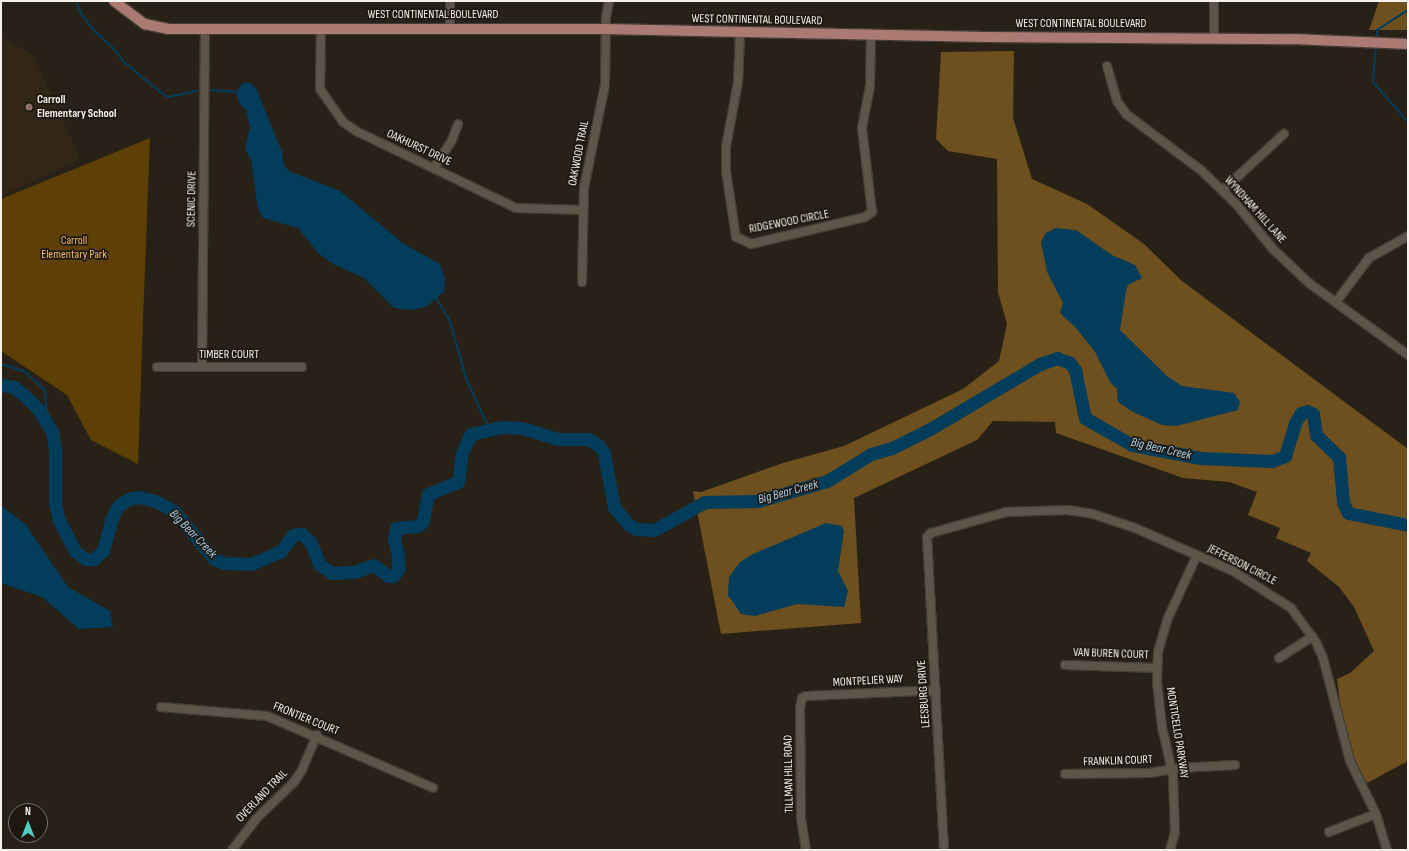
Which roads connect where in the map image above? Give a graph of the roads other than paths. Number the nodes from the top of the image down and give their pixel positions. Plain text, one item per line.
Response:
1 (114, 1) edge
2 (450, 1) edge
3 (609, 1) edge
4 (1214, 1) edge
5 (321, 28) junction
6 (450, 28) junction
7 (606, 29) junction
8 (205, 30) junction
9 (740, 33) junction
10 (871, 35) junction
11 (1214, 38) junction
12 (1407, 44) edge
13 (1107, 66) dead end
14 (458, 124) dead end
15 (1284, 134) dead end
16 (434, 168) junction
17 (1222, 190) junction
18 (583, 210) junction
19 (1406, 239) edge
20 (582, 282) dead end
21 (1336, 302) junction
22 (1408, 355) edge
23 (157, 367) dead end
24 (202, 367) junction
25 (302, 367) dead end
26 (927, 537) joint
27 (1197, 555) junction
28 (1313, 636) junction
29 (1279, 658) dead end
30 (1065, 665) dead end
31 (1157, 668) junction
32 (936, 690) junction
33 (802, 698) joint
34 (161, 706) dead end
35 (317, 735) junction
36 (1235, 765) dead end
37 (1171, 769) junction
38 (1065, 774) dead end
39 (433, 788) dead end
40 (1376, 814) junction
41 (1329, 832) dead end
42 (232, 850) edge
43 (806, 850) edge
44 (944, 850) edge
45 (1170, 850) edge
46 (1387, 850) edge

1 - 8 main road, WEST CONTINENTAL BOULEVARD
2 - 6 street
3 - 7 street, OAKWOOD TRAIL
4 - 11 street
5 - 6 main road, WEST CONTINENTAL BOULEVARD
5 - 8 main road, WEST CONTINENTAL BOULEVARD
5 - 16 street, OAKHURST DRIVE
6 - 7 main road, WEST CONTINENTAL BOULEVARD
7 - 9 main road, WEST CONTINENTAL BOULEVARD
7 - 18 street, OAKWOOD TRAIL
8 - 24 street, SCENIC DRIVE
9 - 10 main road, WEST CONTINENTAL BOULEVARD
9 - 10 street, RIDGEWOOD CIRCLE
10 - 11 main road, WEST CONTINENTAL BOULEVARD
11 - 12 main road, WEST CONTINENTAL BOULEVARD
13 - 17 street, WYNDHAM HILL LANE
14 - 16 street
15 - 17 street
16 - 18 street, OAKHURST DRIVE
17 - 21 street, WYNDHAM HILL LANE
18 - 20 street, OAKWOOD TRAIL
19 - 21 street
21 - 22 street, WYNDHAM HILL LANE
23 - 24 street, TIMBER COURT
24 - 25 street, TIMBER COURT
26 - 27 street, JEFFERSON CIRCLE
26 - 32 street, LEESBURG DRIVE
27 - 28 street, JEFFERSON CIRCLE
27 - 31 street, MONTICELLO PARKWAY
28 - 29 street
28 - 40 street, JEFFERSON CIRCLE
30 - 31 street, VAN BUREN COURT
31 - 37 street, MONTICELLO PARKWAY
32 - 33 street, MONTPELIER WAY
32 - 44 street, LEESBURG DRIVE
33 - 43 street, TILLMAN HILL ROAD
34 - 35 street, FRONTIER COURT
35 - 39 street, FRONTIER COURT
35 - 42 street, OVERLAND TRAIL
36 - 37 street, FRANKLIN COURT
37 - 38 street, FRANKLIN COURT
37 - 45 street, MONTICELLO PARKWAY
40 - 41 street
40 - 46 street, JEFFERSON CIRCLE

